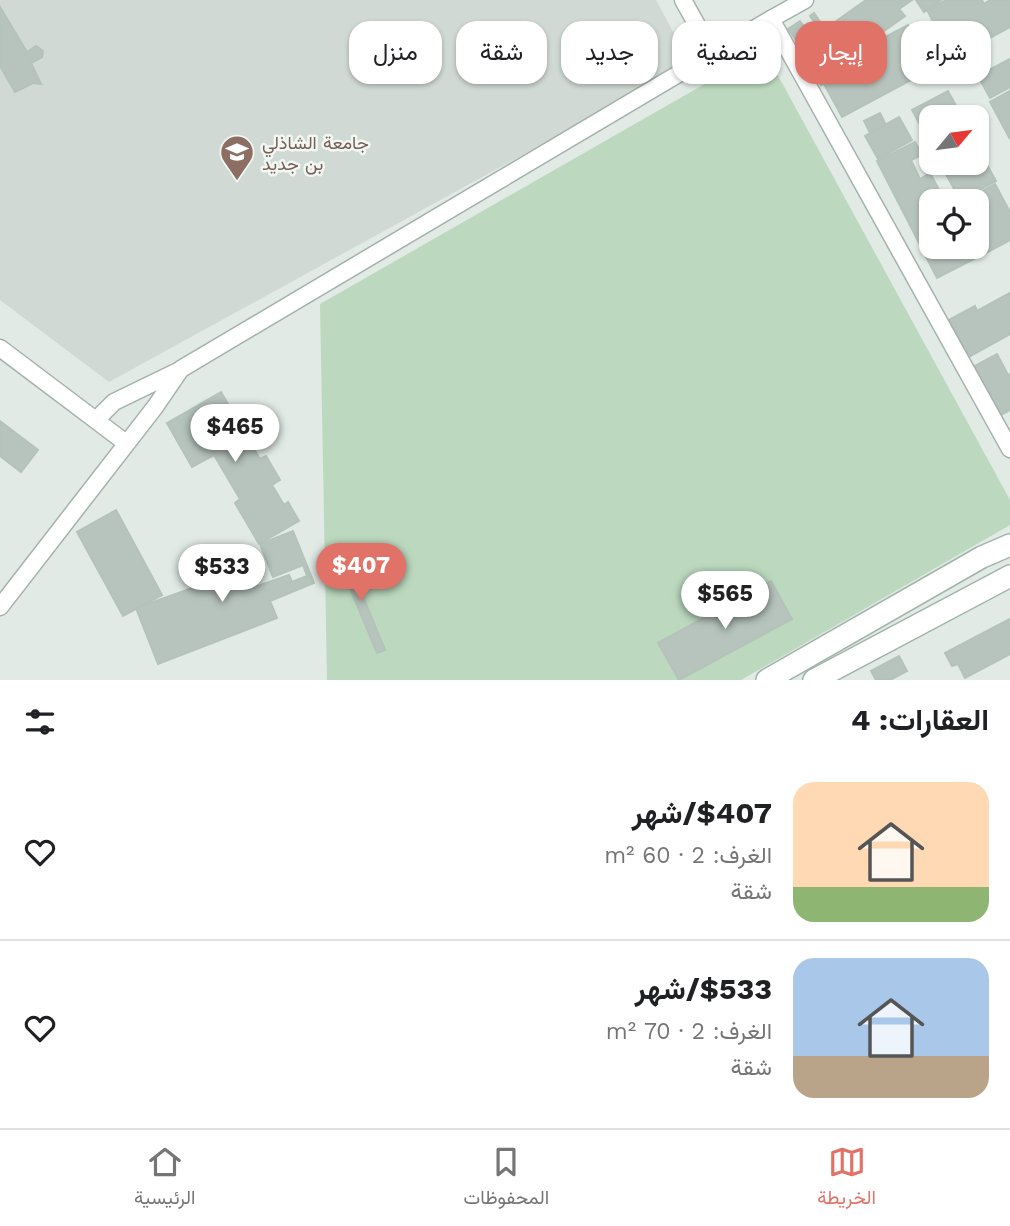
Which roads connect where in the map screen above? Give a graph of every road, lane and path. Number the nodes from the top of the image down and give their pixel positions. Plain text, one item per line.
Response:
1 (683, 0) edge
2 (805, 0) edge
3 (771, 19) junction
4 (695, 21) edge
5 (768, 21) edge
6 (672, 78) edge
7 (0, 348) edge
8 (181, 369) junction
9 (97, 419) junction
10 (126, 443) junction
11 (1010, 449) edge
12 (1010, 545) edge
13 (1010, 576) edge
14 (0, 607) edge
15 (767, 680) edge
16 (814, 680) edge

1 - 4 street
2 - 3 street
3 - 5 street
3 - 11 street
6 - 8 street
7 - 9 street
8 - 9 street
8 - 10 street
9 - 10 street
10 - 14 street
12 - 15 street
13 - 16 street

